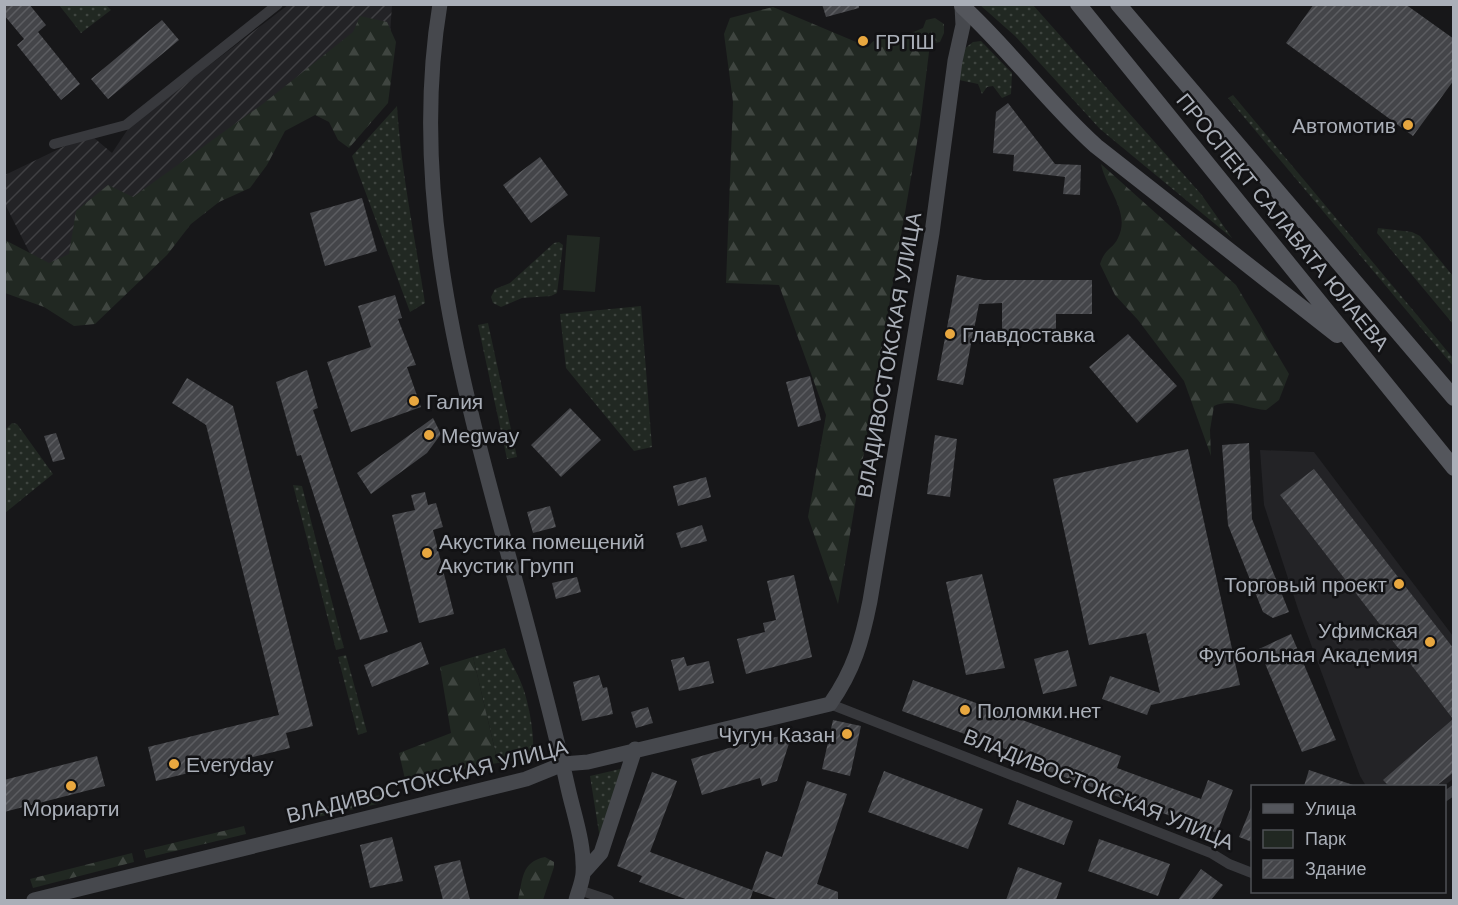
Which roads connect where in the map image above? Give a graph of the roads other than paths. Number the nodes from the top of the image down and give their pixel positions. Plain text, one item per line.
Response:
1 (278, 4) edge
2 (441, 4) edge
3 (1078, 4) edge
4 (1118, 4) edge
5 (962, 6) edge
6 (995, 37) junction
7 (959, 42) junction
8 (54, 144) dead end
9 (1364, 356) junction
10 (1454, 398) edge
11 (1454, 468) edge
12 (830, 704) junction
13 (635, 749) junction
14 (563, 764) junction
15 (583, 873) junction
16 (1251, 873) edge
17 (577, 895) edge
18 (34, 900) edge
19 (609, 900) edge

1 - 8 street
2 - 14 street
3 - 9 main road, ПРОСПЕКТ САЛАВАТА ЮЛАЕВА
4 - 10 main road, ПРОСПЕКТ САЛАВАТА ЮЛАЕВА
5 - 6 main road
5 - 7 street, ВЛАДИВОСТОКСКАЯ УЛИЦА
6 - 7 street
6 - 9 main road
7 - 12 street, ВЛАДИВОСТОКСКАЯ УЛИЦА
9 - 11 main road, ПРОСПЕКТ САЛАВАТА ЮЛАЕВА
12 - 13 street, ВЛАДИВОСТОКСКАЯ УЛИЦА
12 - 16 street, ВЛАДИВОСТОКСКАЯ УЛИЦА
13 - 14 street, ВЛАДИВОСТОКСКАЯ УЛИЦА
13 - 15 street
14 - 15 street
14 - 18 street, ВЛАДИВОСТОКСКАЯ УЛИЦА
15 - 17 street
17 - 19 street

